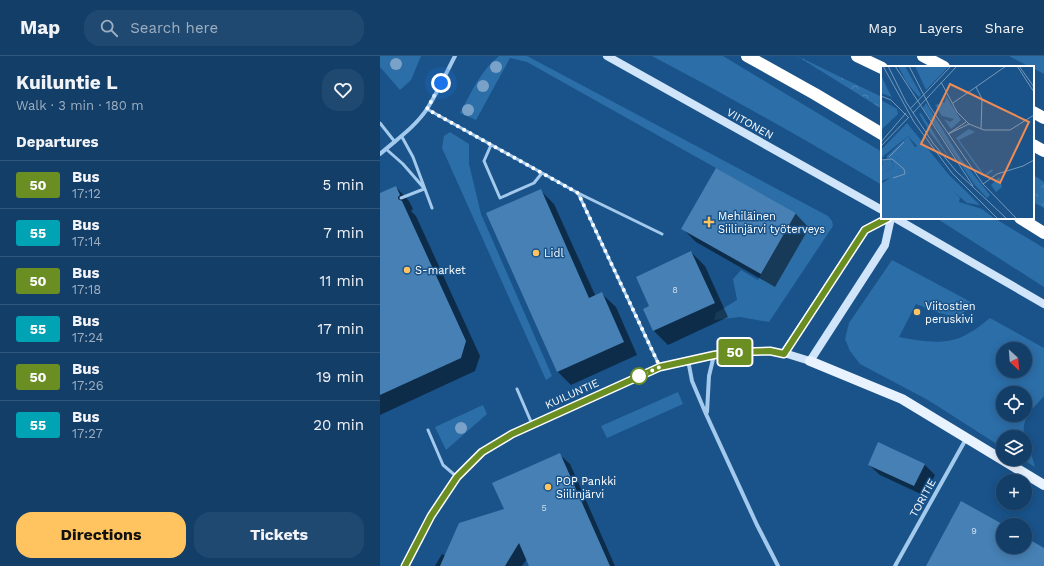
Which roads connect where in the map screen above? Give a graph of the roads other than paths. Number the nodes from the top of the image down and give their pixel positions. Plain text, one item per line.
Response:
1 (455, 56) edge
2 (607, 56) edge
3 (746, 56) edge
4 (857, 56) edge
5 (923, 56) edge
6 (942, 66) edge
7 (881, 68) edge
8 (427, 109) junction
9 (1034, 113) edge
10 (1044, 118) edge
11 (380, 124) edge
12 (881, 133) edge
13 (402, 137) junction
14 (395, 142) junction
15 (490, 145) junction
16 (1034, 146) edge
17 (386, 149) junction
18 (1044, 151) edge
19 (380, 154) edge
20 (542, 173) junction
21 (424, 189) junction
22 (578, 193) junction
23 (401, 198) dead end
24 (432, 208) dead end
25 (881, 209) edge
26 (886, 219) edge
27 (891, 219) edge
28 (897, 219) edge
29 (1022, 219) edge
30 (1044, 233) edge
31 (662, 234) dead end
32 (1044, 304) edge
33 (784, 354) junction
34 (714, 355) junction
35 (688, 360) junction
36 (810, 361) junction
37 (660, 367) junction
38 (517, 389) dead end
39 (706, 414) junction
40 (532, 424) junction
41 (428, 430) dead end
42 (967, 438) junction
43 (457, 477) junction
44 (1044, 486) edge
45 (405, 566) edge
46 (778, 566) edge
47 (895, 566) edge

1 - 8 street
2 - 25 main road, VIITONEN
3 - 12 highway
4 - 7 highway
5 - 6 highway
8 - 13 street
8 - 15 lane
9 - 10 highway
11 - 14 lane
13 - 14 street
13 - 21 lane
14 - 17 street
15 - 20 lane
15 - 20 lane
16 - 18 highway
17 - 19 street
17 - 21 lane
20 - 22 lane
21 - 23 lane
21 - 24 lane
22 - 31 lane
22 - 37 lane
26 - 33 main road
27 - 36 main road
28 - 32 main road
29 - 30 highway
33 - 34 street, KUILUNTIE
33 - 36 main road, KUILUNTIE
34 - 35 street, KUILUNTIE
34 - 39 street
35 - 37 street, KUILUNTIE
35 - 39 street
36 - 42 main road
37 - 40 street, KUILUNTIE
38 - 40 lane
39 - 46 street
40 - 43 street, KUILUNTIE
41 - 43 lane
42 - 44 main road
42 - 47 street, TORITIE
43 - 45 street, KUILUNTIE

